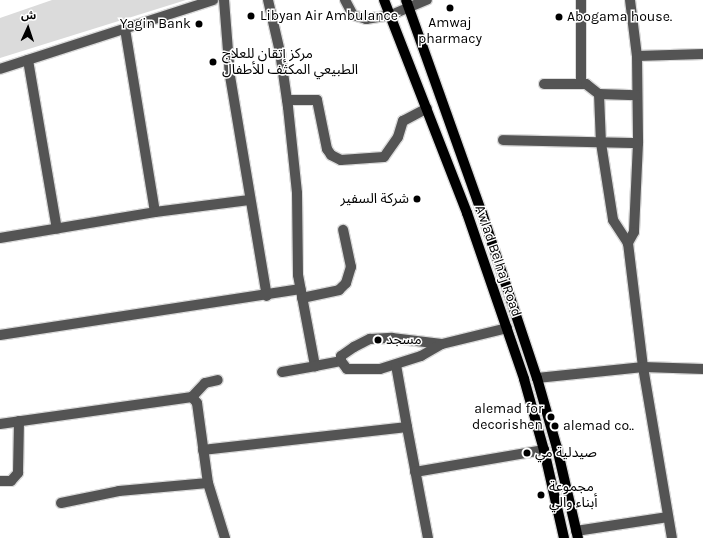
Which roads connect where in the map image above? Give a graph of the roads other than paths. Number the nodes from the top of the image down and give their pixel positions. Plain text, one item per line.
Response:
1 (213, 0) edge
2 (224, 0) edge
3 (268, 0) edge
4 (344, 0) edge
5 (384, 0) edge
6 (426, 0) edge
7 (581, 0) edge
8 (630, 0) edge
9 (407, 4) edge
10 (391, 15) junction
11 (125, 29) junction
12 (703, 54) edge
13 (637, 56) junction
14 (28, 60) junction
15 (0, 69) edge
16 (544, 84) dead end
17 (581, 84) junction
18 (599, 94) junction
19 (636, 95) junction
20 (287, 100) junction
21 (427, 108) junction
22 (503, 140) dead end
23 (638, 143) junction
24 (601, 144) junction
25 (249, 200) junction
26 (155, 212) junction
27 (57, 229) junction
28 (343, 230) dead end
29 (0, 238) edge
30 (628, 243) junction
31 (301, 294) junction
32 (267, 296) junction
33 (507, 328) junction
34 (0, 336) edge
35 (442, 344) junction
36 (341, 361) junction
37 (396, 365) junction
38 (315, 366) junction
39 (643, 367) junction
40 (703, 369) edge
41 (282, 372) dead end
42 (538, 378) junction
43 (218, 380) dead end
44 (192, 397) junction
45 (19, 421) junction
46 (0, 424) edge
47 (407, 427) junction
48 (204, 450) junction
49 (544, 450) junction
50 (414, 472) junction
51 (0, 481) edge
52 (208, 483) junction
53 (61, 503) dead end
54 (668, 517) junction
55 (577, 534) edge
56 (225, 538) edge
57 (428, 538) edge
58 (564, 538) edge
59 (672, 538) edge

1 - 11 street
2 - 25 street
3 - 20 street
4 - 10 street
5 - 10 main road, Awlad Belhaj Road
6 - 9 street
7 - 17 street
8 - 13 street
9 - 10 street
9 - 42 main road, Awlad Belhaj Road
10 - 21 main road, Awlad Belhaj Road
11 - 14 street
11 - 26 street
12 - 13 street
13 - 19 street
14 - 15 street
14 - 27 street
16 - 17 street
17 - 18 street
18 - 19 street
18 - 24 street
19 - 23 street
20 - 21 street
20 - 31 street
21 - 33 main road, Awlad Belhaj Road
22 - 24 street
23 - 24 street
23 - 30 street
24 - 30 street
25 - 26 street
25 - 32 street
26 - 27 street
27 - 29 street
28 - 31 street
30 - 39 street
31 - 32 street
31 - 38 street
32 - 34 street
33 - 35 street
33 - 49 main road, Awlad Belhaj Road
35 - 36 street
35 - 37 street
36 - 37 street
36 - 38 street
37 - 47 street
38 - 41 street
39 - 40 street
39 - 42 street
39 - 54 street
42 - 55 main road, Awlad Belhaj Road
43 - 44 street
44 - 45 street
44 - 48 street
45 - 46 street
45 - 51 street
47 - 48 street
47 - 50 street
48 - 52 street
49 - 50 street
49 - 58 main road, Awlad Belhaj Road
50 - 57 street
52 - 53 street
52 - 56 street
54 - 55 street
54 - 59 street

